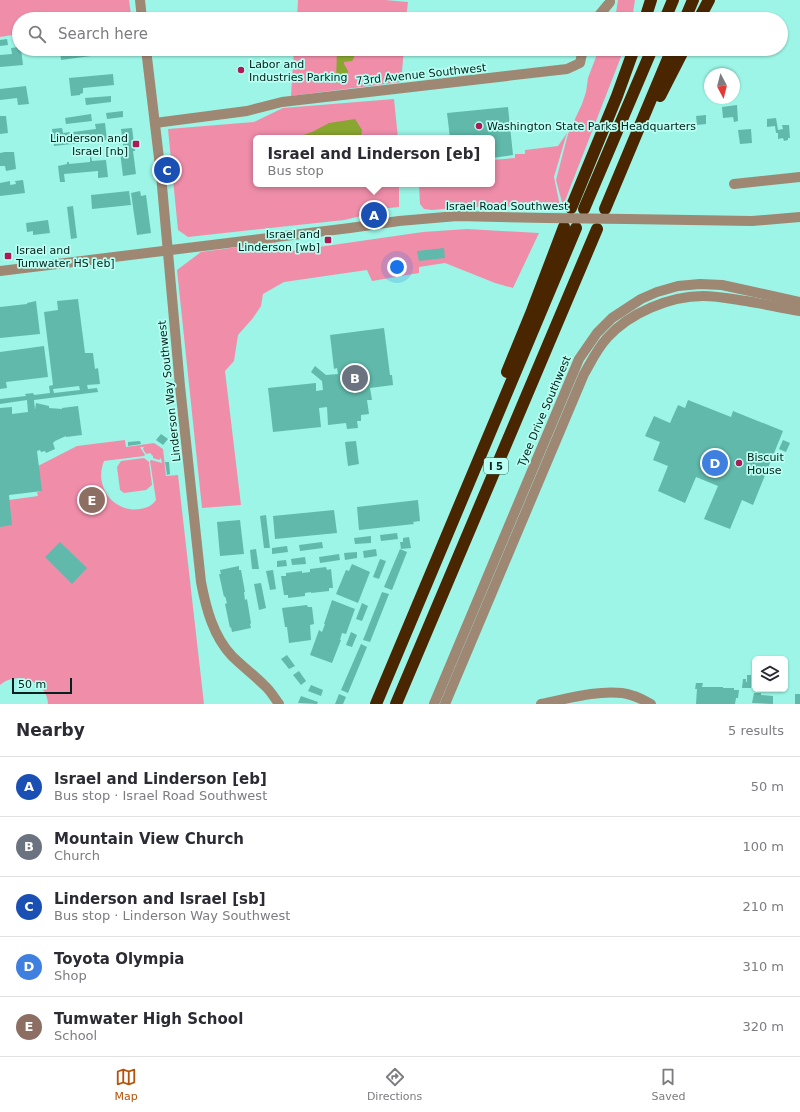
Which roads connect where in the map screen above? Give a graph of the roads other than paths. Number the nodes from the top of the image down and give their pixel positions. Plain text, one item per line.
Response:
1 (140, 0) edge
2 (610, 0) edge
3 (651, 0) edge
4 (673, 0) edge
5 (693, 0) edge
6 (709, 0) edge
7 (141, 12) edge
8 (602, 12) edge
9 (647, 12) edge
10 (668, 12) edge
11 (688, 12) edge
12 (703, 12) edge
13 (147, 56) edge
14 (582, 56) edge
15 (631, 56) edge
16 (649, 56) edge
17 (669, 56) edge
18 (680, 56) edge
19 (154, 123) junction
20 (800, 177) edge
21 (734, 184) dead end
22 (612, 192) junction
23 (571, 208) dead end
24 (584, 209) dead end
25 (605, 209) dead end
26 (800, 217) edge
27 (564, 228) dead end
28 (576, 228) dead end
29 (596, 229) dead end
30 (167, 250) junction
31 (0, 271) edge
32 (800, 302) edge
33 (800, 311) edge
34 (471, 478) junction
35 (279, 704) edge
36 (376, 704) edge
37 (396, 704) edge
38 (434, 704) edge
39 (445, 704) edge
40 (541, 704) edge
41 (651, 704) edge

1 - 7 street
2 - 8 street
3 - 9 highway
4 - 10 highway
5 - 11 highway
6 - 12 highway
13 - 19 street, Linderson Way Southwest
14 - 19 street, 73rd Avenue Southwest
15 - 23 highway
16 - 24 highway
17 - 22 highway
18 - 22 highway
19 - 30 street, Linderson Way Southwest
20 - 21 street
22 - 25 highway
26 - 30 street, Israel Road Southwest, bridge
27 - 34 highway
28 - 34 highway, I 5
29 - 37 highway, I 5
30 - 31 street, Israel Road Southwest
30 - 35 street, Linderson Way Southwest
32 - 38 street, Tyee Drive Southwest
33 - 39 street, Tyee Drive Southwest
34 - 36 highway, I 5
40 - 41 street

